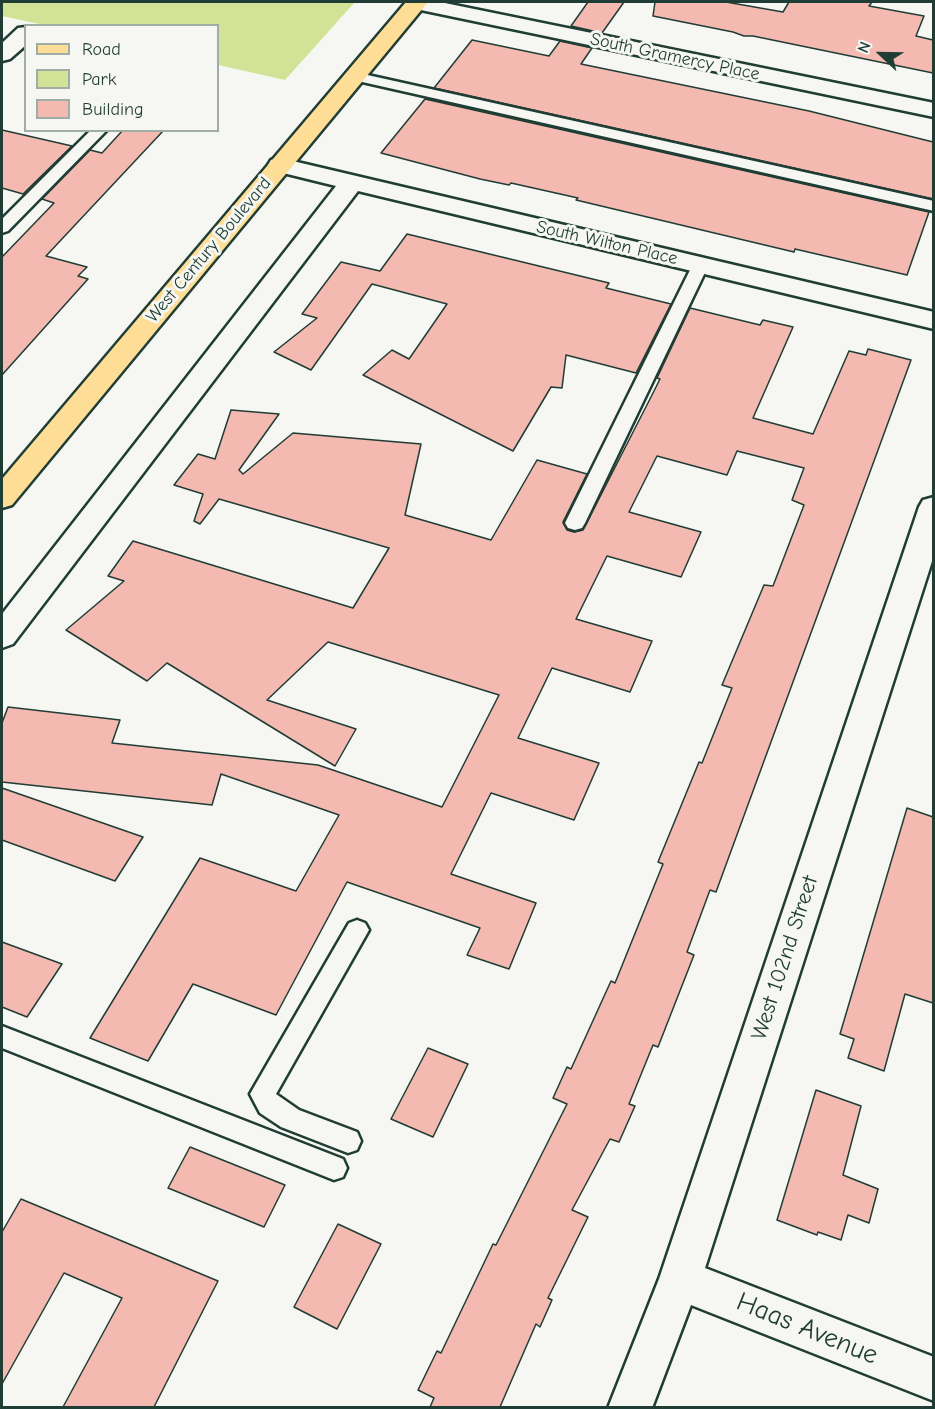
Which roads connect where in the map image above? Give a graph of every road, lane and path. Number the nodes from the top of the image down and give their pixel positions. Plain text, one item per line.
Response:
1 (416, 2) edge
2 (24, 35) edge
3 (2, 54) edge
4 (354, 76) junction
5 (933, 110) edge
6 (98, 132) edge
7 (280, 165) junction
8 (352, 182) junction
9 (933, 206) edge
10 (2, 228) edge
11 (700, 266) junction
12 (933, 321) edge
13 (2, 498) edge
14 (933, 507) edge
15 (575, 523) dead end
16 (2, 636) edge
17 (357, 930) dead end
18 (2, 1037) edge
19 (348, 1142) dead end
20 (334, 1168) dead end
21 (680, 1279) junction
22 (933, 1379) edge
23 (630, 1407) edge

1 - 4 main road, West Century Boulevard
1 - 5 street, South Gramercy Place
2 - 3 street
4 - 7 main road, West Century Boulevard
4 - 9 lane
6 - 10 lane
7 - 8 street, South Wilton Place
7 - 13 main road, West Century Boulevard
8 - 11 street, South Wilton Place
8 - 16 street
11 - 12 street, South Wilton Place
11 - 15 lane
14 - 21 street, West 102nd Street
17 - 19 lane
18 - 20 lane
21 - 22 street, Haas Avenue
21 - 23 street, West 102nd Street

